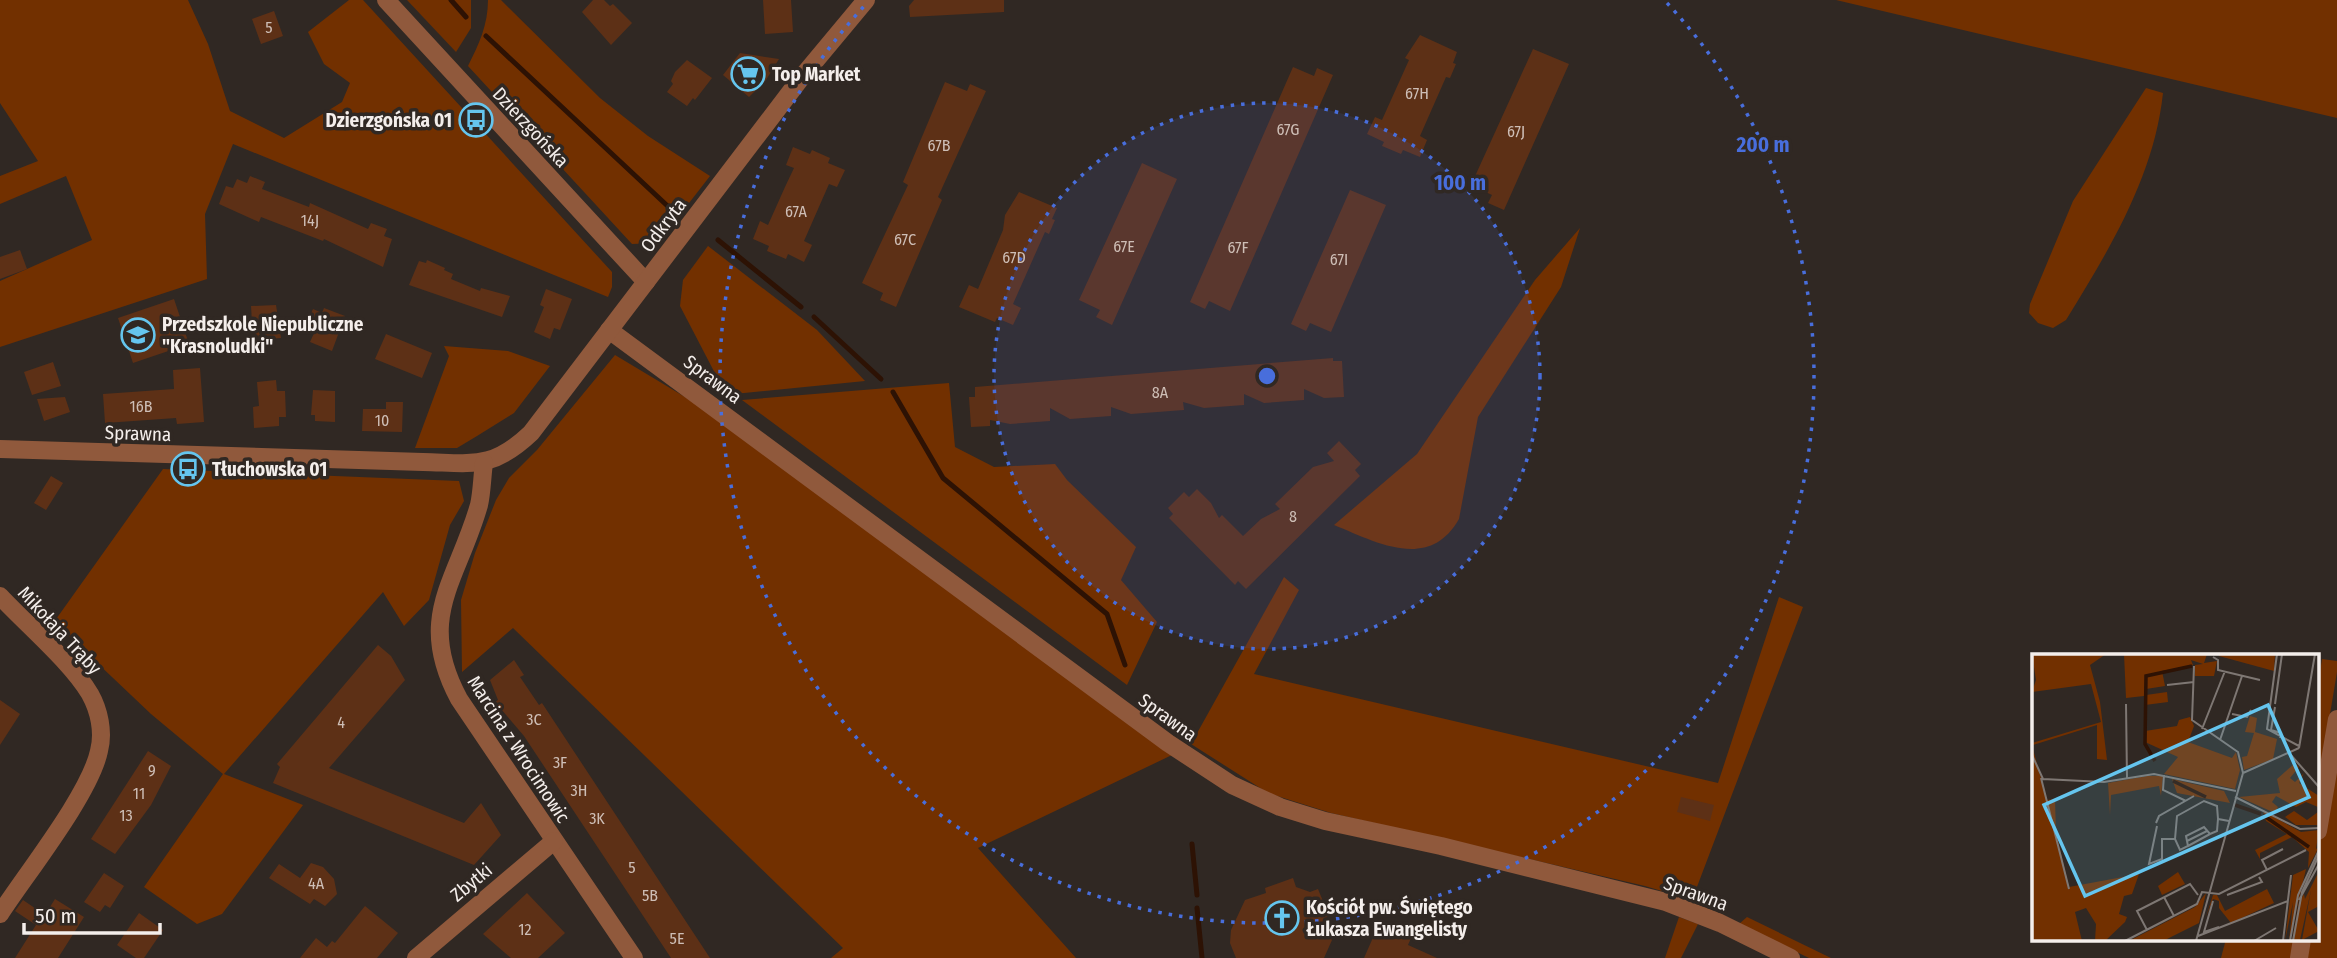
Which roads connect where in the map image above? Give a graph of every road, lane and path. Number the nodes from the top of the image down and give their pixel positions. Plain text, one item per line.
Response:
1 (386, 0) edge
2 (866, 0) edge
3 (646, 282) junction
4 (609, 330) junction
5 (0, 449) edge
6 (484, 463) junction
7 (0, 596) edge
8 (2337, 719) edge
9 (2320, 819) edge
10 (554, 841) junction
11 (0, 914) edge
12 (2302, 940) edge
13 (416, 958) edge
14 (634, 958) edge
15 (1791, 958) edge
16 (2300, 958) edge

1 - 3 street, Dzierzgońska
2 - 3 street, Odkryta
3 - 4 street, Odkryta
4 - 6 street, Odkryta
4 - 15 street, Sprawna
5 - 6 street, Sprawna
6 - 10 street, Marcina z Wrocimowic
7 - 11 street, Mikołaja Trąby
8 - 9 street
10 - 13 street, Zbytki
10 - 14 street, Marcina z Wrocimowic
12 - 16 street

